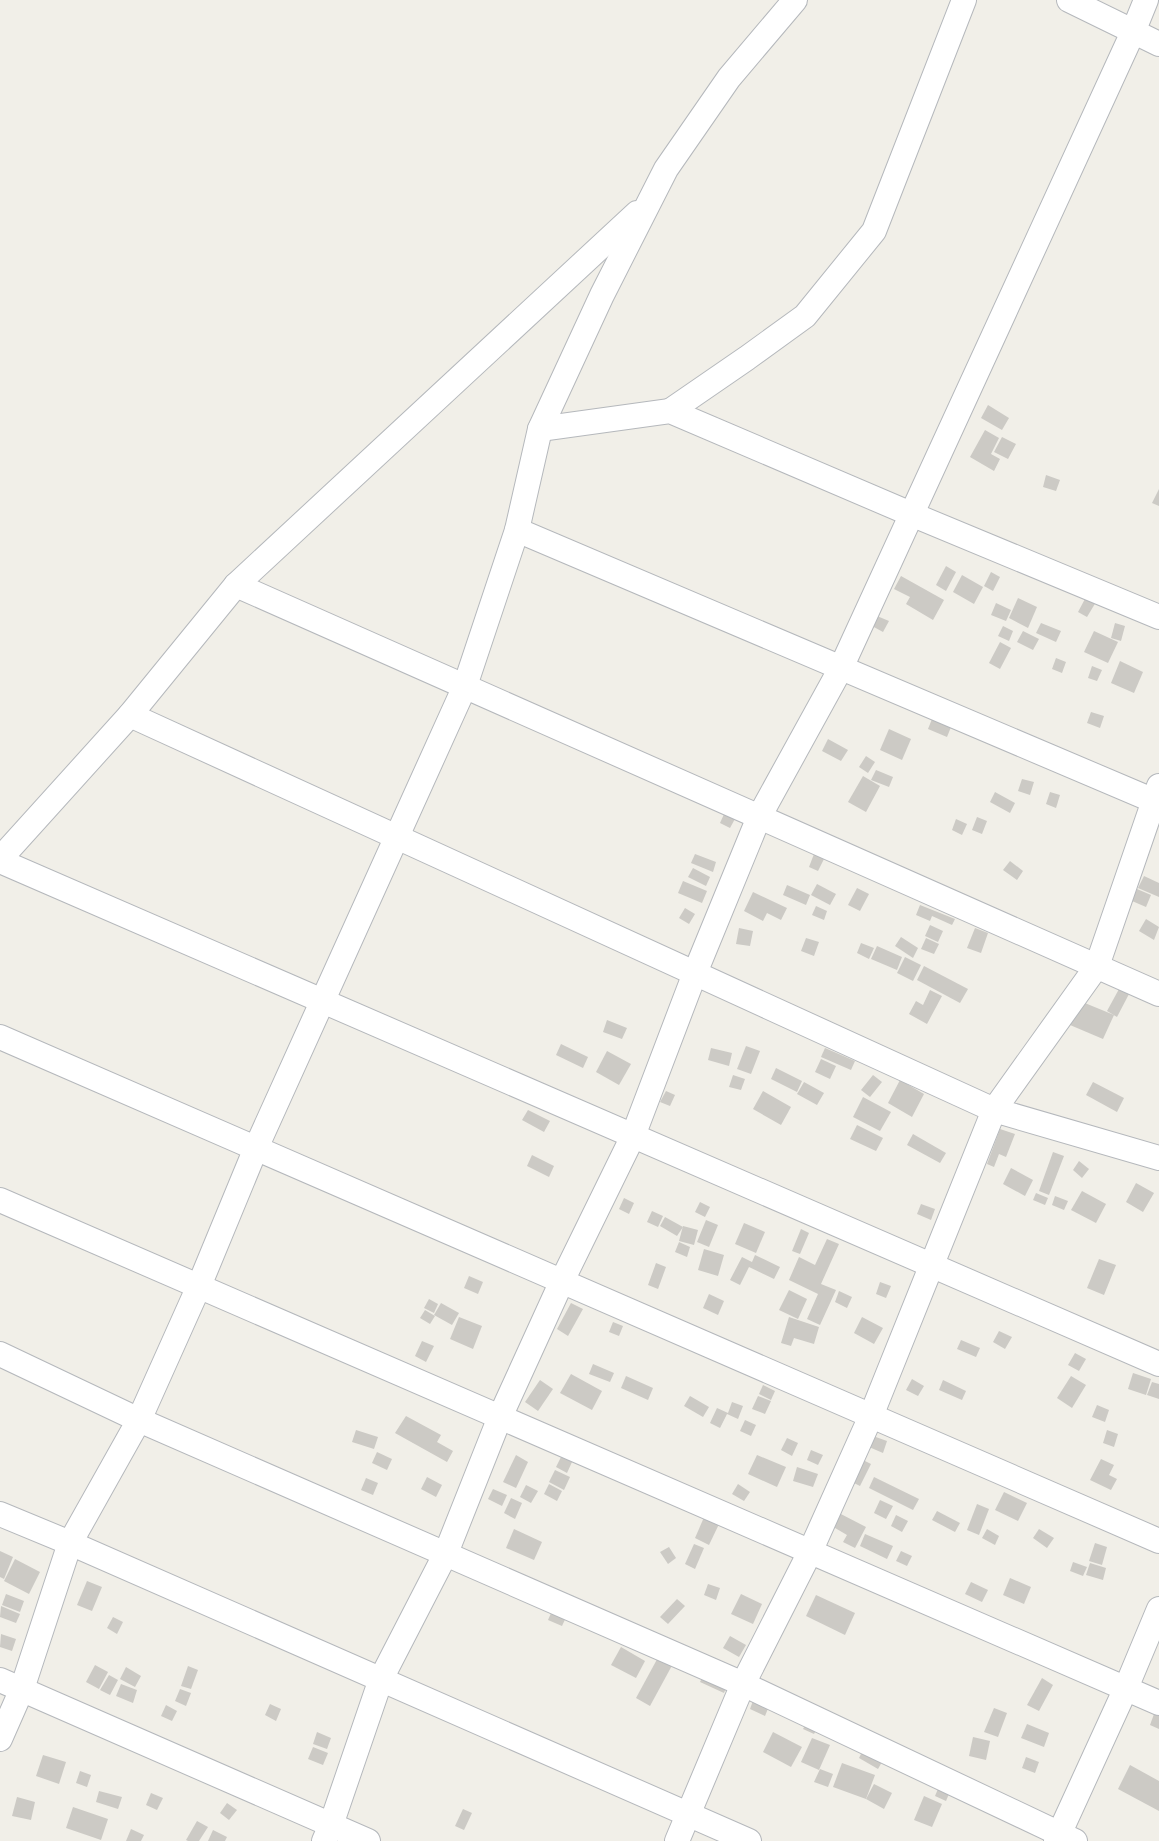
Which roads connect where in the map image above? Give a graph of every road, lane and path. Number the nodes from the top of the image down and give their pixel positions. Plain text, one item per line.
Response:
1 (795, 0) edge
2 (964, 0) edge
3 (1069, 0) edge
4 (1146, 0) edge
5 (1133, 32) junction
6 (1159, 44) edge
7 (649, 201) junction
8 (670, 411) junction
9 (540, 429) junction
10 (911, 514) junction
11 (517, 530) junction
12 (236, 585) junction
13 (1159, 617) edge
14 (841, 668) junction
15 (465, 686) junction
16 (130, 715) junction
17 (1157, 797) edge
18 (759, 817) junction
19 (398, 837) junction
20 (0, 860) edge
21 (1097, 966) junction
22 (695, 973) junction
23 (1159, 994) edge
24 (324, 1002) junction
25 (0, 1037) edge
26 (994, 1110) junction
27 (633, 1136) junction
28 (256, 1148) junction
29 (1159, 1158) edge
30 (0, 1200) edge
31 (932, 1266) junction
32 (562, 1281) junction
33 (199, 1286) junction
34 (0, 1354) edge
35 (1159, 1364) edge
36 (871, 1416) junction
37 (500, 1417) junction
38 (138, 1420) junction
39 (0, 1514) edge
40 (1159, 1541) edge
41 (70, 1543) junction
42 (810, 1552) junction
43 (446, 1553) junction
44 (1159, 1609) edge
45 (380, 1679) junction
46 (0, 1680) edge
47 (743, 1684) junction
48 (1126, 1688) junction
49 (22, 1689) junction
50 (1159, 1703) edge
51 (0, 1739) edge
52 (688, 1814) junction
53 (327, 1833) edge
54 (1063, 1839) edge
55 (368, 1841) edge
56 (677, 1841) edge
57 (749, 1841) edge

1 - 7 street
2 - 8 street
3 - 5 street
4 - 5 street
5 - 6 street
5 - 10 street
7 - 9 street
7 - 12 street
8 - 9 street
8 - 10 street
9 - 11 street
10 - 13 street
10 - 14 street
11 - 14 street
11 - 15 street
12 - 15 street
12 - 16 street
14 - 17 street
14 - 18 street
15 - 18 street
15 - 19 street
16 - 19 street
16 - 20 street
17 - 21 street
18 - 21 street
18 - 22 street
19 - 22 street
19 - 24 street
20 - 24 street
21 - 23 street
21 - 26 street
22 - 26 street
22 - 27 street
24 - 27 street
24 - 28 street
25 - 28 street
26 - 29 street
26 - 31 street
27 - 31 street
27 - 32 street
28 - 32 street
28 - 33 street
30 - 33 street
31 - 35 street
31 - 36 street
32 - 36 street
32 - 37 street
33 - 37 street
33 - 38 street
34 - 38 street
36 - 40 street
36 - 42 street
37 - 42 street
37 - 43 street
38 - 41 street
38 - 43 street
39 - 41 street
41 - 45 street
41 - 49 street
42 - 47 street
42 - 48 street
43 - 45 street
43 - 47 street
44 - 48 street
45 - 52 street
45 - 53 street
46 - 49 street
47 - 52 street
47 - 54 street
48 - 50 street
48 - 54 street
49 - 51 street
49 - 53 street
52 - 56 street
52 - 57 street
53 - 55 street

